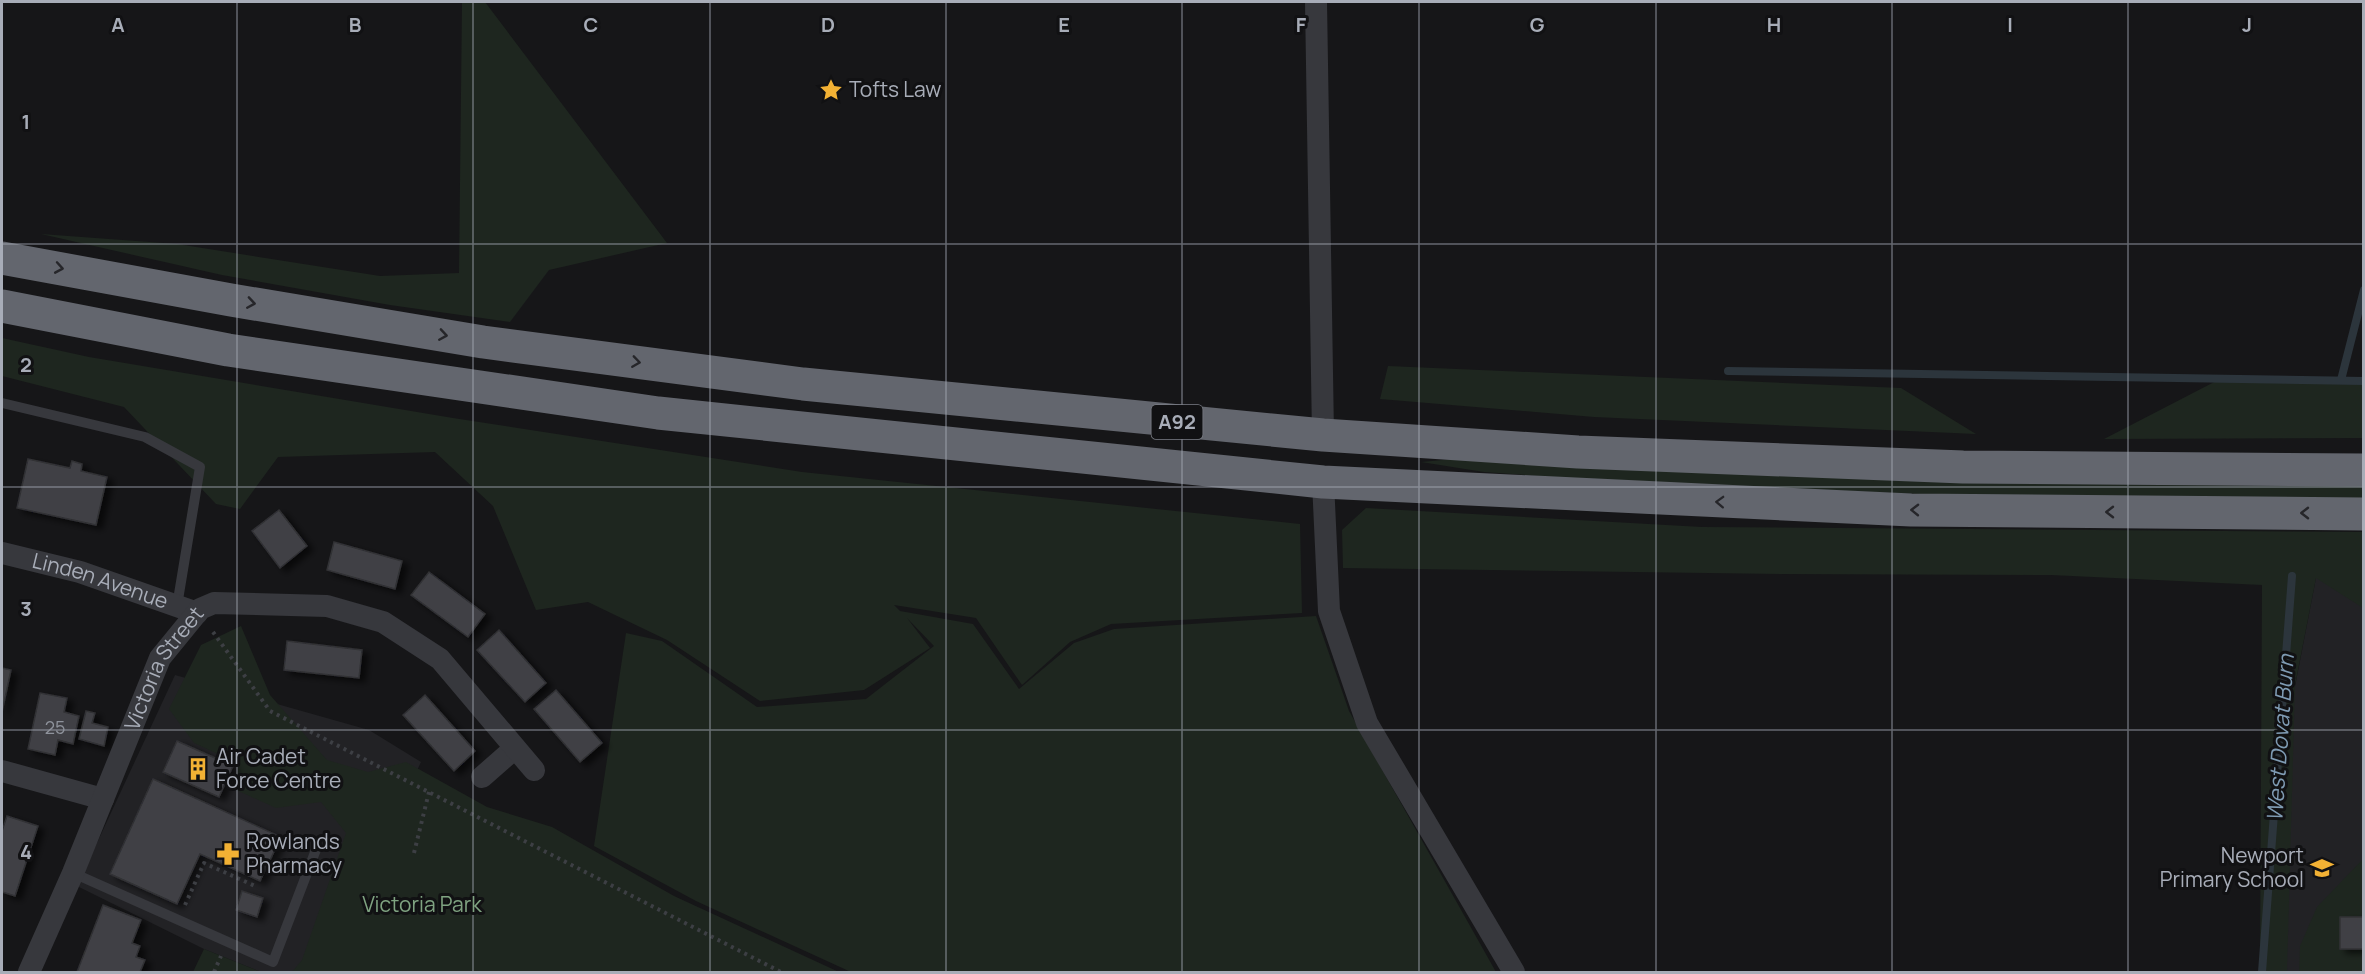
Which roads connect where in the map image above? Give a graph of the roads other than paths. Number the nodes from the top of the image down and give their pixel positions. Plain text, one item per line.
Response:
1 (1316, 2) edge
2 (2, 258) edge
3 (2, 306) edge
4 (2, 403) edge
5 (1323, 435) junction
6 (2364, 470) edge
7 (1323, 482) junction
8 (2364, 514) edge
9 (2, 553) edge
10 (187, 610) junction
11 (514, 748) junction
12 (534, 770) dead end
13 (2, 771) edge
14 (482, 777) dead end
15 (103, 799) junction
16 (316, 847) dead end
17 (73, 873) junction
18 (29, 972) edge
19 (1514, 972) edge

1 - 5 street
2 -> 5 highway, A92
3 - 7 highway, A92
4 - 10 lane
5 - 6 highway, A92
8 -> 7 highway, A92
7 - 19 street
9 - 10 street, Linden Avenue
10 - 11 street, Victoria Street
10 - 15 street, Victoria Street
11 - 12 street, Victoria Street
11 - 14 street
13 - 15 street
15 - 17 street, Victoria Street
16 - 17 lane
17 - 18 street, Victoria Street

